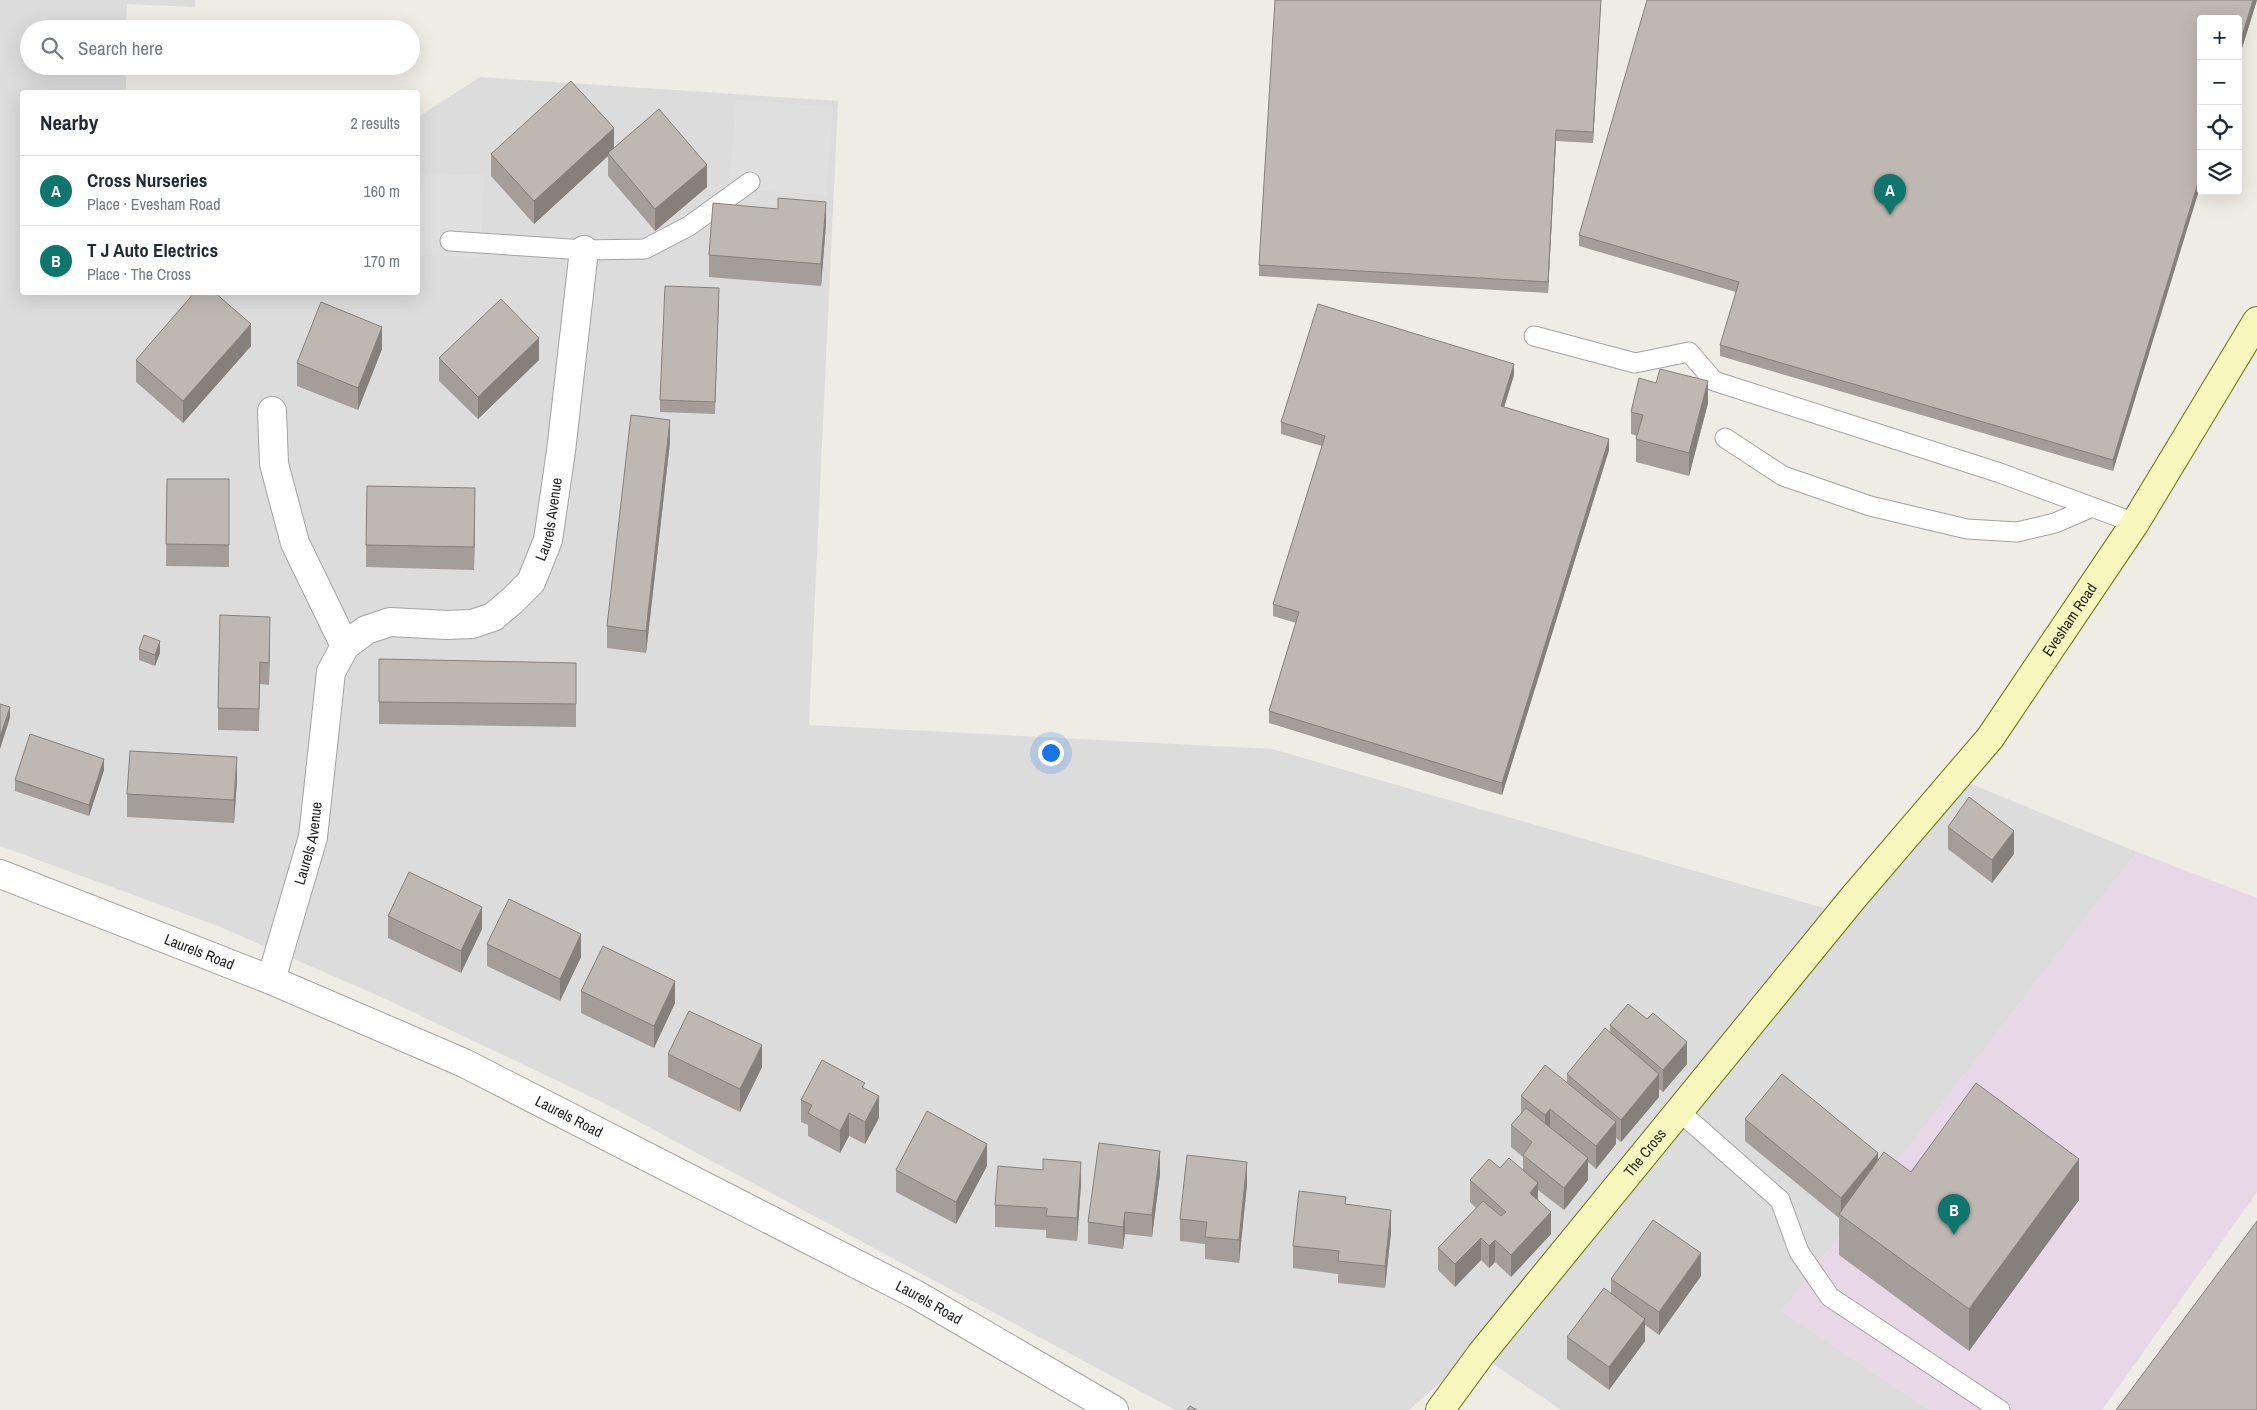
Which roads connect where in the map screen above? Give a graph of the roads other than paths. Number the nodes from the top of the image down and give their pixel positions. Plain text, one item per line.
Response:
1 (750, 182) dead end
2 (450, 241) dead end
3 (584, 250) junction
4 (2257, 321) edge
5 (1534, 336) dead end
6 (272, 411) dead end
7 (1725, 438) dead end
8 (2092, 507) junction
9 (2135, 523) junction
10 (345, 646) junction
11 (0, 874) edge
12 (1854, 898) joint
13 (271, 980) junction
14 (1680, 1112) junction
15 (1114, 1410) edge
16 (1440, 1410) edge
17 (2000, 1410) edge

1 - 3 lane
2 - 3 lane
3 - 10 street, Laurels Avenue
4 - 9 main road, Evesham Road
5 - 8 lane
6 - 10 street
7 - 8 lane
8 - 9 lane
9 - 12 main road, Evesham Road
10 - 13 street, Laurels Avenue
11 - 13 street, Laurels Road
12 - 14 main road, The Cross
13 - 15 street, Laurels Road
14 - 16 main road, The Cross
14 - 17 lane

